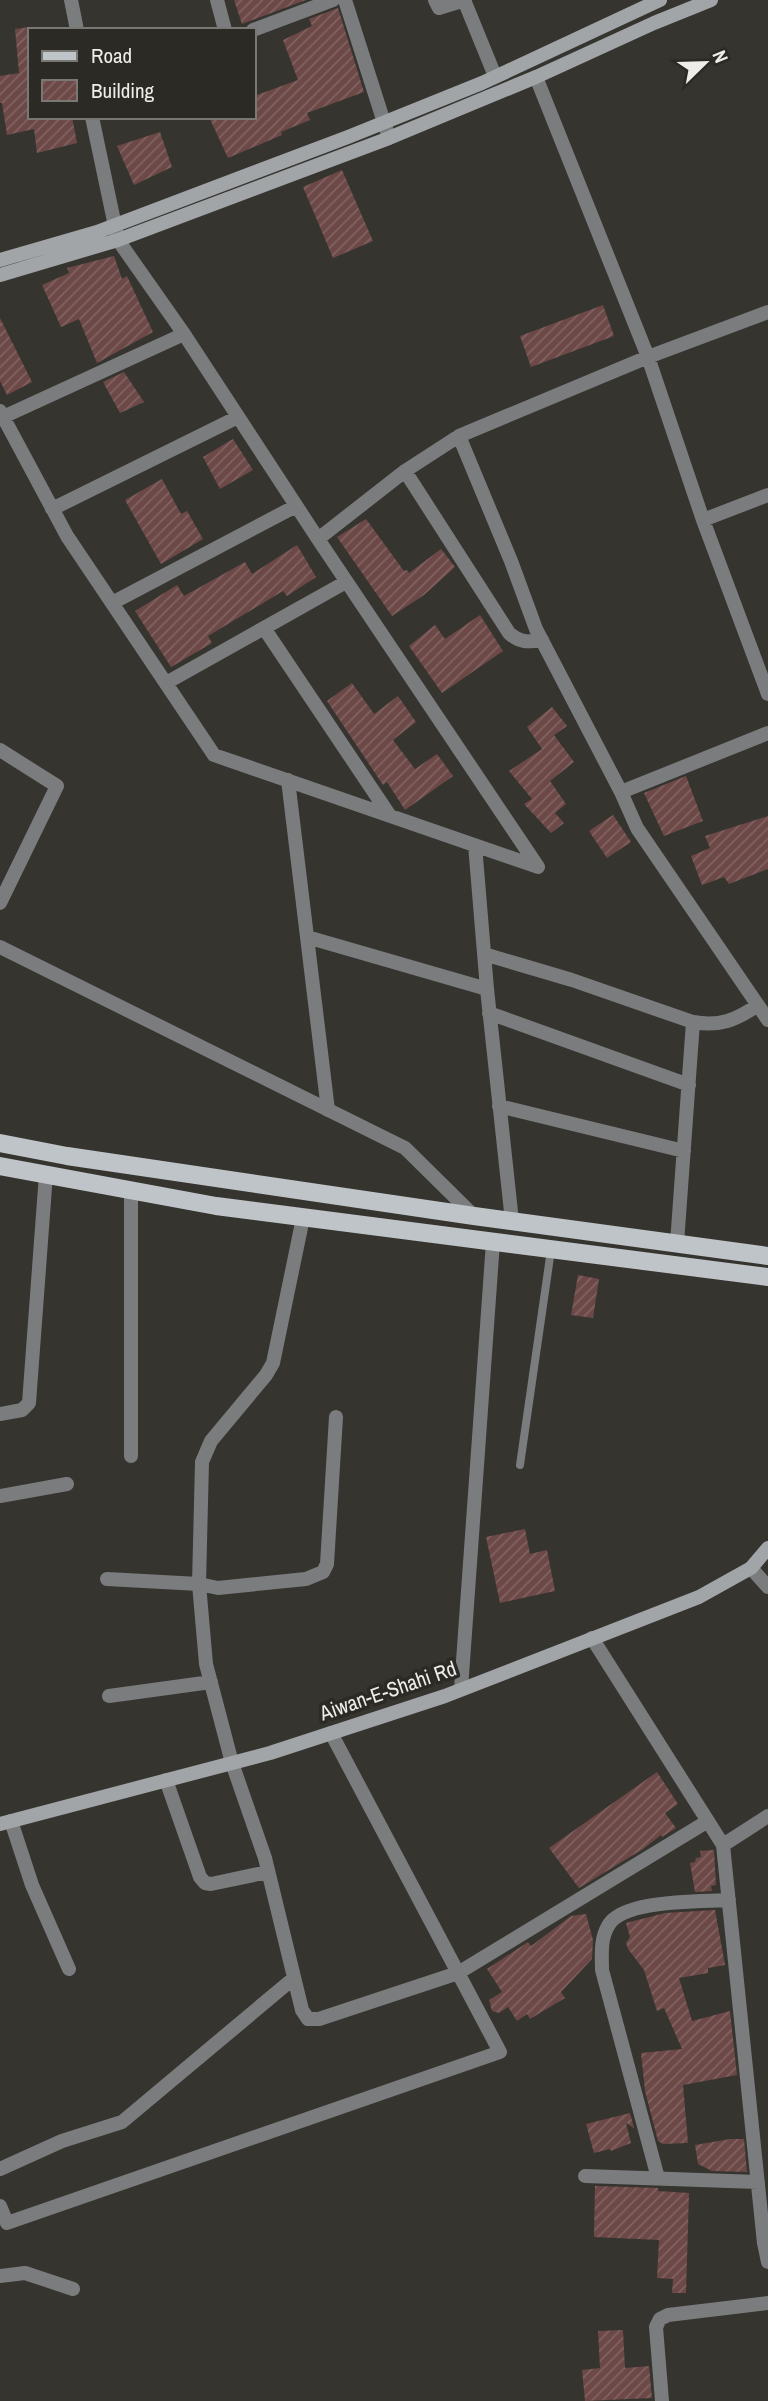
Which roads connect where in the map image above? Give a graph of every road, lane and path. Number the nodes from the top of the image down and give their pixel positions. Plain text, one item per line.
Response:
1 (72, 0) edge
2 (217, 0) edge
3 (333, 0) edge
4 (345, 0) edge
5 (435, 0) edge
6 (464, 0) edge
7 (660, 0) edge
8 (711, 0) edge
9 (645, 3) edge
10 (76, 28) edge
11 (224, 28) edge
12 (256, 29) edge
13 (530, 60) junction
14 (495, 76) junction
15 (536, 77) junction
16 (92, 119) edge
17 (383, 123) junction
18 (389, 138) junction
19 (116, 232) junction
20 (0, 260) edge
21 (0, 275) edge
22 (768, 312) edge
23 (184, 334) junction
24 (649, 357) junction
25 (1, 414) edge
26 (238, 417) junction
27 (459, 436) junction
28 (405, 471) junction
29 (768, 495) edge
30 (296, 506) junction
31 (52, 509) junction
32 (704, 520) junction
33 (318, 539) junction
34 (346, 582) junction
35 (112, 603) junction
36 (264, 628) junction
37 (542, 640) junction
38 (166, 683) junction
39 (768, 694) edge
40 (768, 733) edge
41 (0, 750) edge
42 (288, 780) junction
43 (621, 792) junction
44 (390, 816) junction
45 (475, 845) junction
46 (0, 902) edge
47 (307, 937) junction
48 (0, 947) edge
49 (484, 954) junction
50 (486, 989) junction
51 (758, 1005) junction
52 (489, 1013) junction
53 (768, 1020) edge
54 (693, 1022) junction
55 (689, 1085) junction
56 (499, 1106) junction
57 (328, 1110) junction
58 (0, 1143) edge
59 (684, 1151) junction
60 (0, 1166) edge
61 (46, 1174) junction
62 (131, 1191) junction
63 (474, 1216) junction
64 (303, 1218) junction
65 (512, 1221) junction
66 (493, 1242) junction
67 (677, 1243) junction
68 (551, 1250) junction
69 (768, 1256) edge
70 (768, 1277) edge
71 (0, 1414) edge
72 (336, 1417) dead end
73 (131, 1456) dead end
74 (520, 1465) dead end
75 (67, 1484) dead end
76 (0, 1496) edge
77 (768, 1548) edge
78 (751, 1568) junction
79 (107, 1579) dead end
80 (199, 1584) junction
81 (768, 1587) edge
82 (592, 1638) junction
83 (211, 1682) junction
84 (461, 1689) junction
85 (109, 1696) dead end
86 (331, 1733) junction
87 (232, 1763) junction
88 (166, 1780) junction
89 (768, 1816) edge
90 (708, 1821) junction
91 (5, 1822) edge
92 (723, 1845) junction
93 (268, 1872) junction
94 (729, 1900) junction
95 (69, 1969) dead end
96 (458, 1973) junction
97 (294, 1978) junction
98 (0, 2169) edge
99 (761, 2173) edge
100 (585, 2176) dead end
101 (658, 2178) junction
102 (0, 2206) edge
103 (766, 2243) edge
104 (768, 2262) edge
105 (0, 2276) edge
106 (73, 2289) dead end
107 (768, 2303) edge
108 (662, 2401) edge

1 - 10 street
2 - 11 street
3 - 12 street
4 - 17 street
5 - 6 street
6 - 14 street
7 - 9 main road
8 - 15 main road
9 - 13 main road
13 - 14 main road
13 - 15 street
14 - 17 main road
15 - 18 main road
15 - 24 street
16 - 19 street
17 - 18 street
17 - 19 main road
18 - 19 main road
19 - 20 main road
19 - 21 main road
19 - 23 street
22 - 24 street
23 - 25 street
23 - 26 street
24 - 27 street
24 - 32 street
25 - 31 street
26 - 30 street
26 - 31 street
27 - 28 street
27 - 37 street
28 - 33 street
28 - 37 street
29 - 32 street
30 - 33 street
30 - 35 street
31 - 35 street
32 - 39 street
33 - 34 street
34 - 36 street
34 - 45 street
35 - 38 street
36 - 38 street
36 - 44 street
37 - 43 street
38 - 42 street
40 - 43 street
41 - 46 street
42 - 44 street
42 - 47 street
43 - 51 street
44 - 45 street
45 - 49 street
47 - 50 street
47 - 57 street
48 - 57 street
49 - 50 street
49 - 54 street
50 - 52 street
51 - 53 street
51 - 54 street
52 - 55 street
52 - 56 street
54 - 55 street
55 - 59 street
56 - 59 street
56 - 65 street
57 - 63 street
58 - 63 main road
59 - 67 street
60 - 61 main road
61 - 62 main road
61 - 71 street
62 - 64 main road
62 - 73 street
63 - 65 main road
64 - 66 main road
64 - 80 street
65 - 67 main road
66 - 68 main road
66 - 84 street
67 - 69 main road
68 - 70 main road
68 - 74 lane
72 - 80 street
75 - 76 street
77 - 78 main road, Aiwan-E-Shahi Rd
78 - 81 street
78 - 82 main road, Aiwan-E-Shahi Rd
79 - 80 street
80 - 83 street
82 - 84 main road, Aiwan-E-Shahi Rd
82 - 90 street
83 - 85 street
83 - 87 street
84 - 86 main road, Aiwan-E-Shahi Rd
86 - 87 main road, Aiwan-E-Shahi Rd
86 - 96 street
87 - 88 main road, Aiwan-E-Shahi Rd
87 - 93 street
88 - 91 main road, Aiwan-E-Shahi Rd
88 - 93 street
89 - 92 street
90 - 92 street
90 - 96 street
91 - 95 street
92 - 94 street
93 - 97 street
94 - 99 street
94 - 101 street
96 - 97 street
96 - 102 street
97 - 98 street
99 - 101 street
99 - 103 street
100 - 101 street
103 - 104 street
105 - 106 street
107 - 108 street

